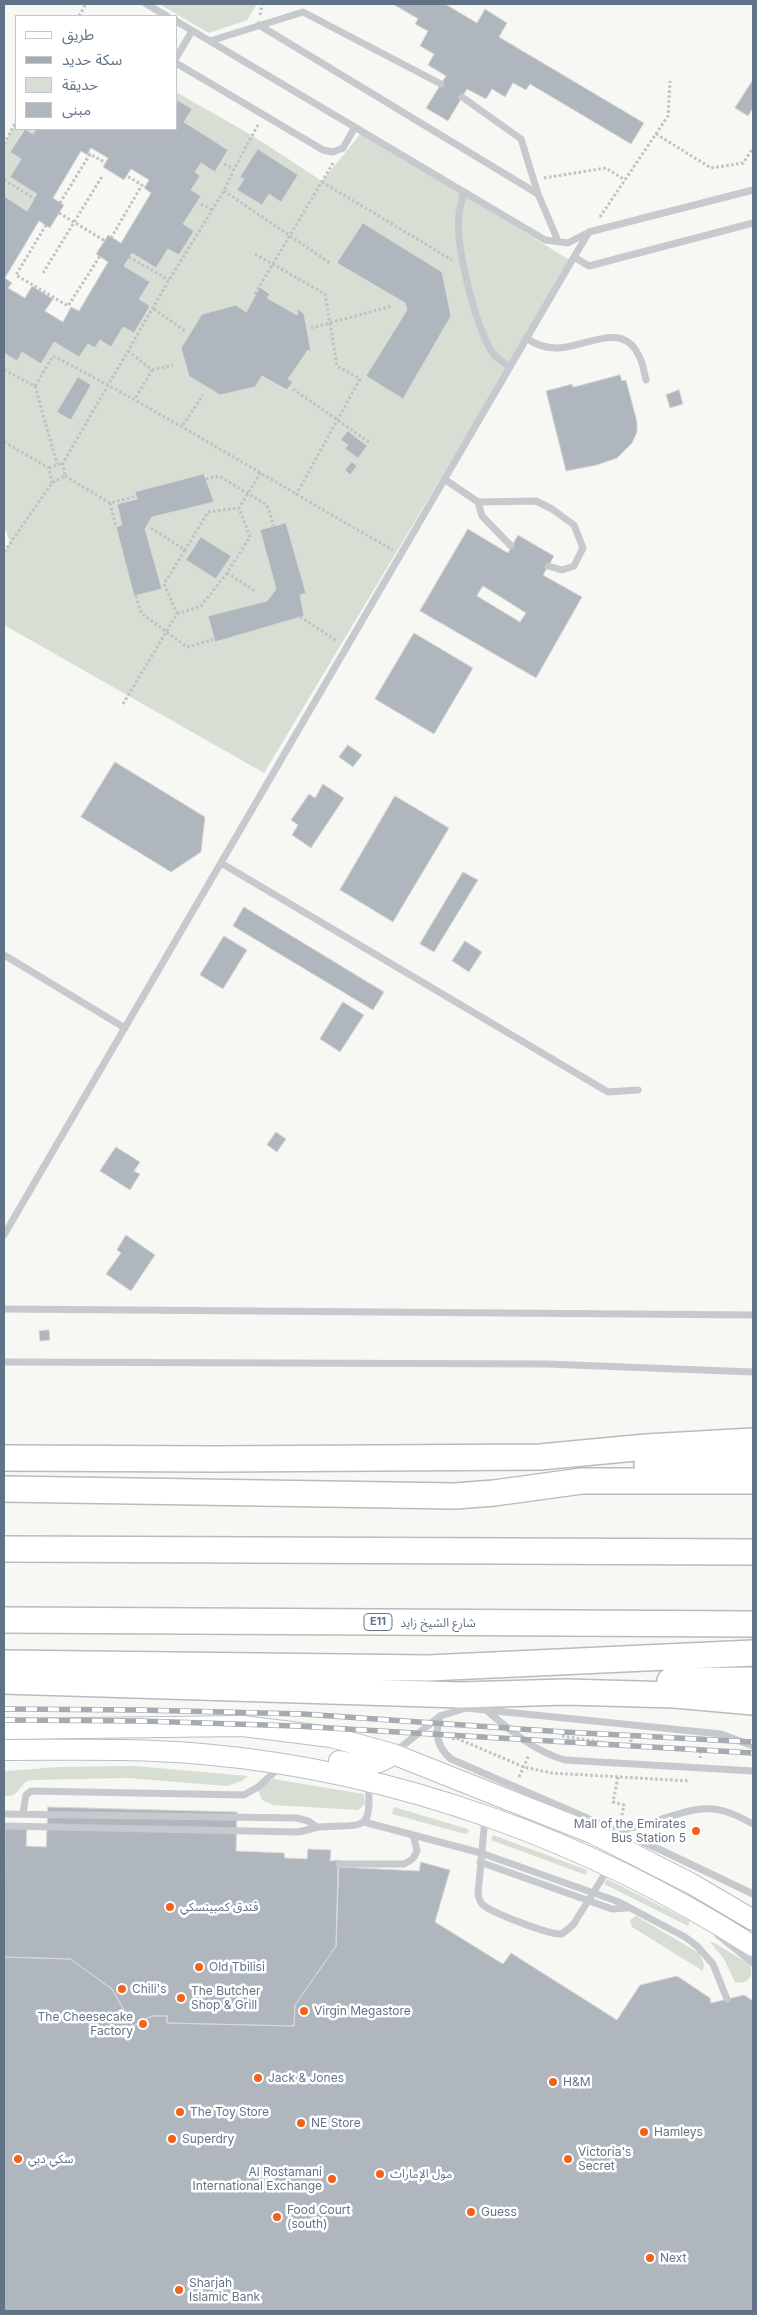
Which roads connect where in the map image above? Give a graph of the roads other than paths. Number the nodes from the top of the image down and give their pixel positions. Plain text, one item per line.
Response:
1 (146, 4) edge
2 (165, 15) edge
3 (178, 23) edge
4 (258, 25) junction
5 (192, 31) junction
6 (210, 41) junction
7 (178, 55) edge
8 (178, 64) edge
9 (441, 84) dead end
10 (462, 97) dead end
11 (354, 127) junction
12 (753, 190) edge
13 (464, 192) junction
14 (538, 194) junction
15 (753, 223) edge
16 (589, 232) junction
17 (558, 242) junction
18 (574, 257) junction
19 (526, 338) junction
20 (510, 367) junction
21 (646, 380) dead end
22 (444, 479) junction
23 (478, 502) junction
24 (511, 546) dead end
25 (548, 566) dead end
26 (221, 862) junction
27 (4, 955) edge
28 (125, 1028) junction
29 (638, 1090) dead end
30 (4, 1235) edge
31 (4, 1309) edge
32 (753, 1315) edge
33 (4, 1362) edge
34 (753, 1372) edge
35 (753, 1441) edge
36 (540, 1457) junction
37 (4, 1458) edge
38 (753, 1463) edge
39 (4, 1472) edge
40 (133, 1482) junction
41 (753, 1482) edge
42 (532, 1486) junction
43 (4, 1489) edge
44 (753, 1492) edge
45 (4, 1549) edge
46 (753, 1552) edge
47 (4, 1620) edge
48 (753, 1624) edge
49 (753, 1653) edge
50 (4, 1663) edge
51 (428, 1668) junction
52 (4, 1680) edge
53 (753, 1680) edge
54 (566, 1692) junction
55 (753, 1702) edge
56 (485, 1709) junction
57 (440, 1716) junction
58 (753, 1716) edge
59 (4, 1729) edge
60 (753, 1746) edge
61 (4, 1750) edge
62 (201, 1754) junction
63 (393, 1754) junction
64 (283, 1763) junction
65 (753, 1771) edge
66 (368, 1780) junction
67 (23, 1813) junction
68 (4, 1814) edge
69 (486, 1816) junction
70 (364, 1822) junction
71 (753, 1824) edge
72 (4, 1826) edge
73 (317, 1827) junction
74 (612, 1829) junction
75 (413, 1835) junction
76 (481, 1853) junction
77 (480, 1862) junction
78 (339, 1864) dead end
79 (609, 1866) junction
80 (593, 1893) junction
81 (753, 1894) edge
82 (588, 1901) junction
83 (627, 1908) junction
84 (707, 1918) junction
85 (753, 1920) edge
86 (753, 1946) edge
87 (753, 1963) edge
88 (727, 1998) dead end

1 - 2 lane
3 - 5 lane
4 - 6 lane
4 - 9 lane
4 - 14 lane
5 - 6 lane
5 - 7 lane
6 - 11 lane
8 - 11 lane
10 - 14 lane
11 - 13 lane
12 - 16 lane
13 - 17 lane
13 - 20 lane
14 - 17 lane
15 - 18 lane
16 - 17 lane
16 - 18 lane
18 - 19 lane
19 - 20 lane
19 - 21 lane
20 - 22 lane
22 - 23 lane
22 - 26 lane
23 - 24 lane
23 - 25 lane
26 - 28 lane
26 - 29 lane
27 - 28 lane
28 - 30 lane
31 - 32 lane
33 - 34 lane
35 - 36 highway
36 - 37 highway
36 - 38 highway
39 - 40 highway
40 - 42 highway
40 - 43 highway
41 - 42 highway
42 - 44 highway
45 - 46 highway
47 - 48 highway, شارع الشيخ زايد / E11
49 - 51 highway
50 - 51 highway
51 - 53 highway
52 - 54 highway
54 - 55 highway
54 - 58 highway
56 - 57 lane
56 - 60 lane
56 - 65 lane
57 - 63 lane
57 - 74 lane
59 - 63 street
61 - 62 street
62 - 63 street
62 - 64 street
63 - 85 street
64 - 66 street
64 - 67 lane
66 - 69 street
66 - 70 lane
67 - 68 lane
67 - 73 lane
69 - 76 lane
69 - 79 street
70 - 73 lane
70 - 75 lane
71 - 74 lane
72 - 73 lane
74 - 81 lane
75 - 76 lane
75 - 78 lane
76 - 77 lane
76 - 80 lane
77 - 82 lane
77 - 82 lane
79 - 80 lane
79 - 84 street
80 - 82 lane
80 - 83 lane
82 - 83 lane
83 - 88 lane
84 - 86 street
84 - 87 lane

